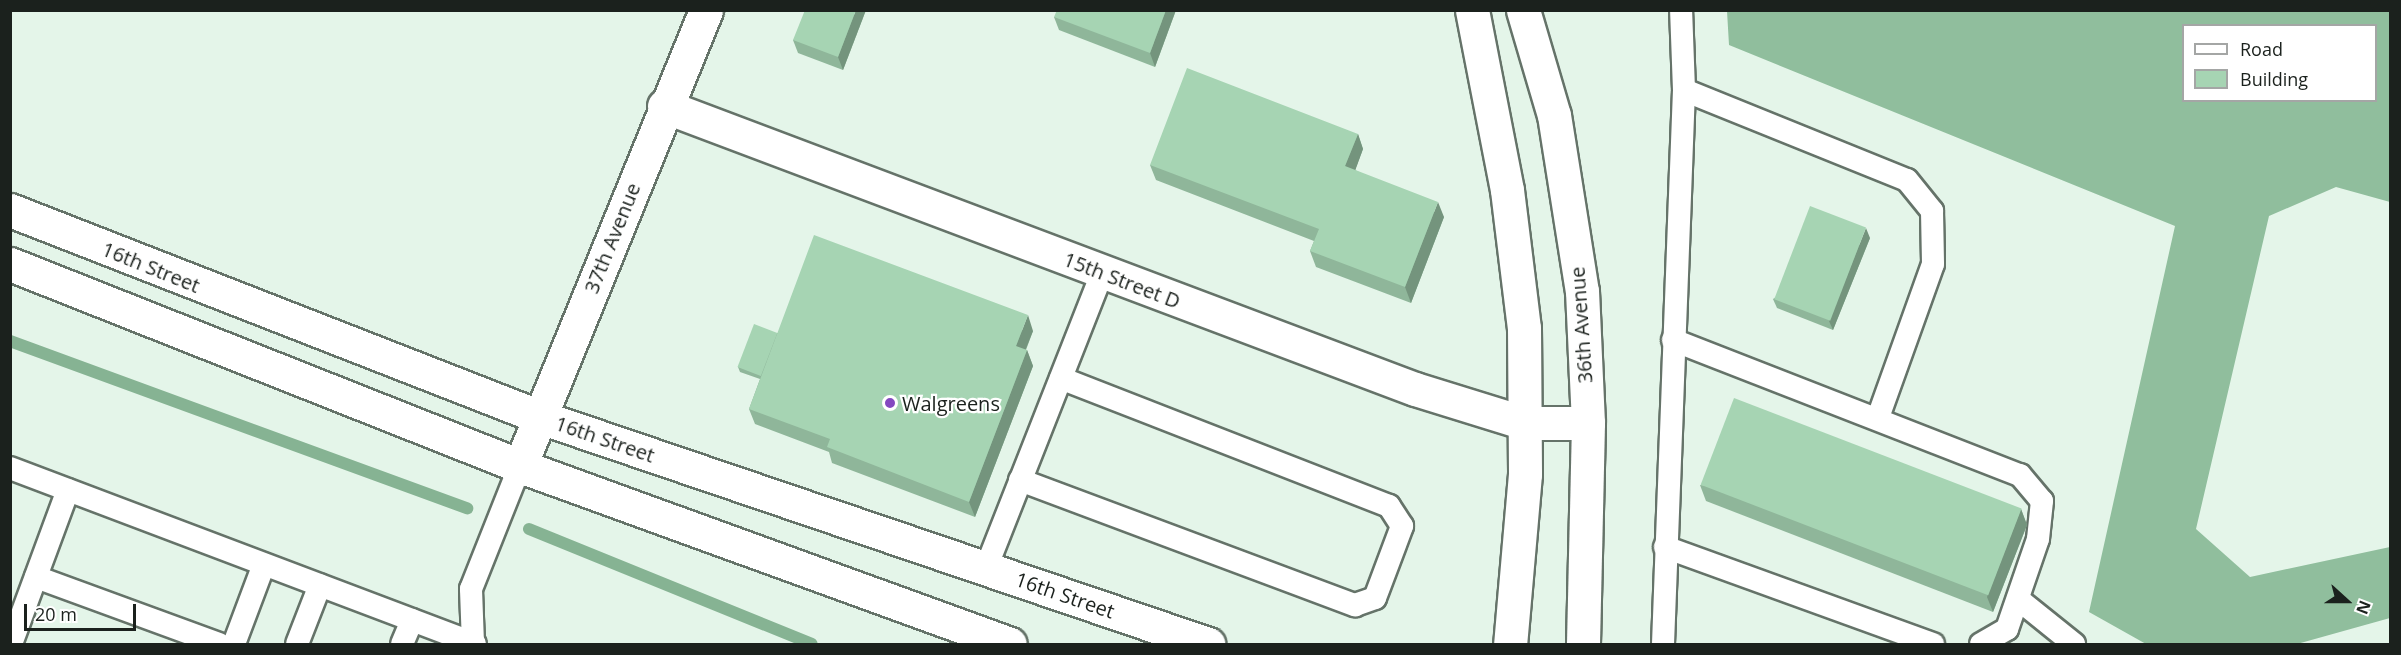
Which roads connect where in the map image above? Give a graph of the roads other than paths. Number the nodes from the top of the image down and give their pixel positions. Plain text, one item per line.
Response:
1 (706, 10) edge
2 (1472, 10) edge
3 (1523, 10) edge
4 (1681, 10) edge
5 (1684, 90) junction
6 (664, 106) junction
7 (10, 210) edge
8 (10, 264) edge
9 (1102, 273) junction
10 (1673, 340) junction
11 (1060, 378) junction
12 (540, 417) junction
13 (1878, 418) junction
14 (1525, 423) junction
15 (1588, 423) junction
16 (520, 466) junction
17 (10, 468) edge
18 (1020, 480) junction
19 (68, 489) junction
20 (1665, 547) junction
21 (264, 564) junction
22 (986, 568) junction
23 (36, 577) junction
24 (320, 585) junction
25 (2018, 599) junction
26 (412, 620) junction
27 (1587, 635) edge
28 (474, 644) edge
29 (11, 645) edge
30 (219, 645) edge
31 (234, 645) edge
32 (297, 645) edge
33 (402, 645) edge
34 (1010, 645) edge
35 (1208, 645) edge
36 (1510, 645) edge
37 (1663, 645) edge
38 (1933, 645) edge
39 (1981, 645) edge
40 (2074, 645) edge

1 - 6 street, 37th Avenue
2 - 14 street
3 - 15 street, 36th Avenue
4 - 5 lane
5 - 10 lane
5 - 13 lane
6 - 9 street, 15th Street D
6 - 12 street, 37th Avenue
7 - 12 street, 16th Street
8 - 16 street
9 - 11 lane
9 - 14 street, 15th Street D
10 - 13 lane
10 - 20 lane
11 - 18 lane
11 - 18 lane
12 - 16 street, 37th Avenue
12 - 22 street, 16th Street
13 - 25 lane
14 - 15 street, 15th Street D
14 - 36 street
15 - 27 street, 36th Avenue
16 - 28 lane
16 - 34 street
17 - 19 lane
18 - 22 lane
19 - 21 lane
19 - 23 lane
20 - 37 lane
20 - 38 lane
21 - 24 lane
21 - 31 lane
22 - 35 street, 16th Street
23 - 29 lane
23 - 30 lane
24 - 26 lane
24 - 32 lane
25 - 39 lane
25 - 40 lane
26 - 28 lane
26 - 33 lane

